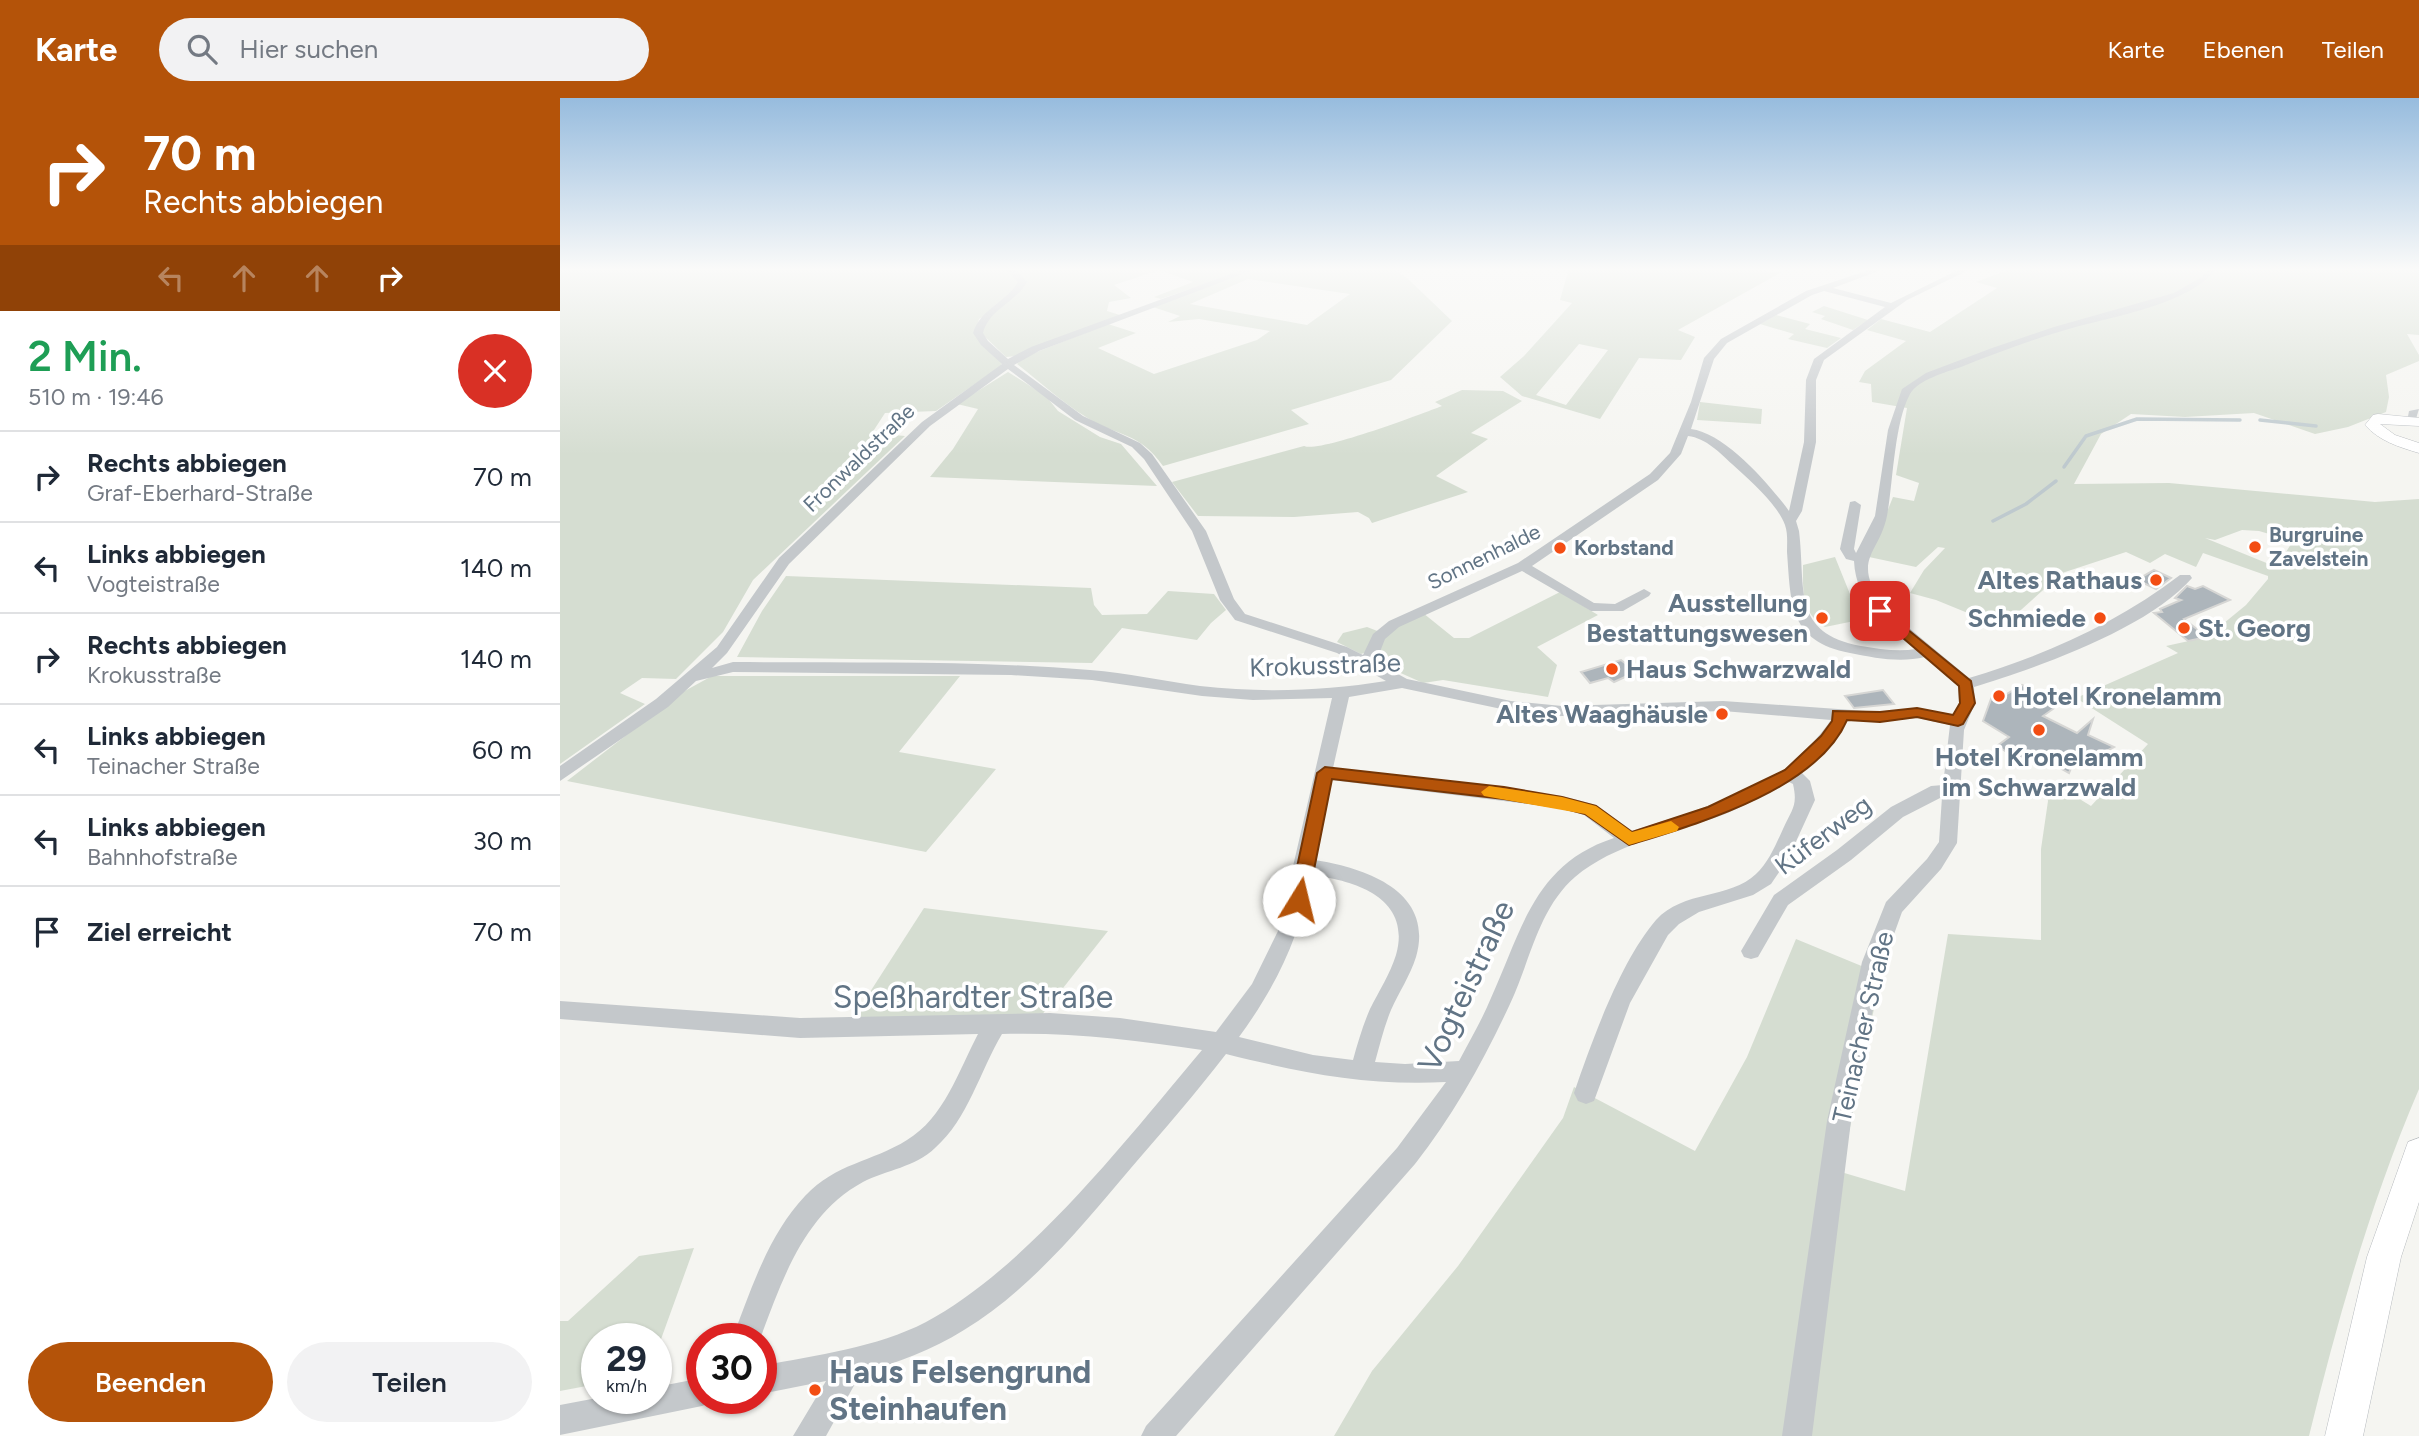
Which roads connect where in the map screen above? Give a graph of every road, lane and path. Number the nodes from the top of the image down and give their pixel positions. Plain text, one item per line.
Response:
1 (979, 330) edge
2 (1085, 330) edge
3 (1744, 330) edge
4 (1858, 330) edge
5 (2053, 330) edge
6 (1009, 365) junction
7 (2416, 418) edge
8 (1684, 432) junction
9 (2419, 448) edge
10 (1855, 505) dead end
11 (1790, 520) junction
12 (1861, 559) junction
13 (1523, 566) junction
14 (2185, 578) dead end
15 (1644, 593) dead end
16 (722, 650) junction
17 (1926, 651) junction
18 (1368, 664) junction
19 (733, 667) junction
20 (693, 677) junction
21 (1402, 683) junction
22 (1966, 684) junction
23 (1342, 693) junction
24 (1839, 715) junction
25 (1958, 721) junction
26 (1325, 773) junction
27 (1790, 774) junction
28 (560, 775) edge
29 (1950, 793) junction
30 (1629, 839) junction
31 (1305, 866) junction
32 (1758, 885) junction
33 (1781, 900) junction
34 (1751, 951) dead end
35 (560, 1010) edge
36 (997, 1022) junction
37 (1222, 1043) junction
38 (1361, 1071) junction
39 (1466, 1071) junction
40 (1586, 1093) dead end
41 (2419, 1153) edge
42 (752, 1323) edge
43 (852, 1362) junction
44 (777, 1377) edge
45 (686, 1395) edge
46 (560, 1420) edge
47 (808, 1436) edge
48 (1156, 1436) edge
49 (1797, 1436) edge
50 (2344, 1436) edge

1 - 6 street
2 - 6 street, Fronwaldstraße
3 - 8 street, Sonnenhalde
4 - 11 street
5 - 12 street
6 - 16 street, Fronwaldstraße
6 - 18 street
7 - 9 main road
8 - 11 street
8 - 13 street, Sonnenhalde
10 - 12 street
11 - 17 street
12 - 17 street
13 - 15 street
13 - 18 street, Sonnenhalde
14 - 22 street
16 - 19 street
16 - 20 street, Fronwaldstraße
17 - 22 street
18 - 21 street
19 - 20 street, Krokusstraße
19 - 23 street, Krokusstraße
20 - 28 street, Fronwaldstraße
21 - 23 street, Krokusstraße
21 - 24 street, Krokusstraße
22 - 25 street, Teinacher Straße
23 - 26 street
24 - 25 street, Krokusstraße
24 - 27 street, Vogteistraße
25 - 29 street, Teinacher Straße
26 - 30 street
26 - 31 street
27 - 30 street, Vogteistraße
27 - 32 street
29 - 33 street, Küferweg
29 - 49 street, Teinacher Straße
30 - 39 street, Vogteistraße
31 - 37 street
31 - 38 street
32 - 33 street
32 - 40 street
33 - 34 street, Küferweg
35 - 36 street, Speßhardter Straße
36 - 37 street, Speßhardter Straße
36 - 42 street
37 - 38 street, Speßhardter Straße
37 - 43 street
38 - 39 street, Speßhardter Straße
39 - 48 street, Vogteistraße
41 - 50 main road
43 - 44 street
43 - 47 street
45 - 46 street

